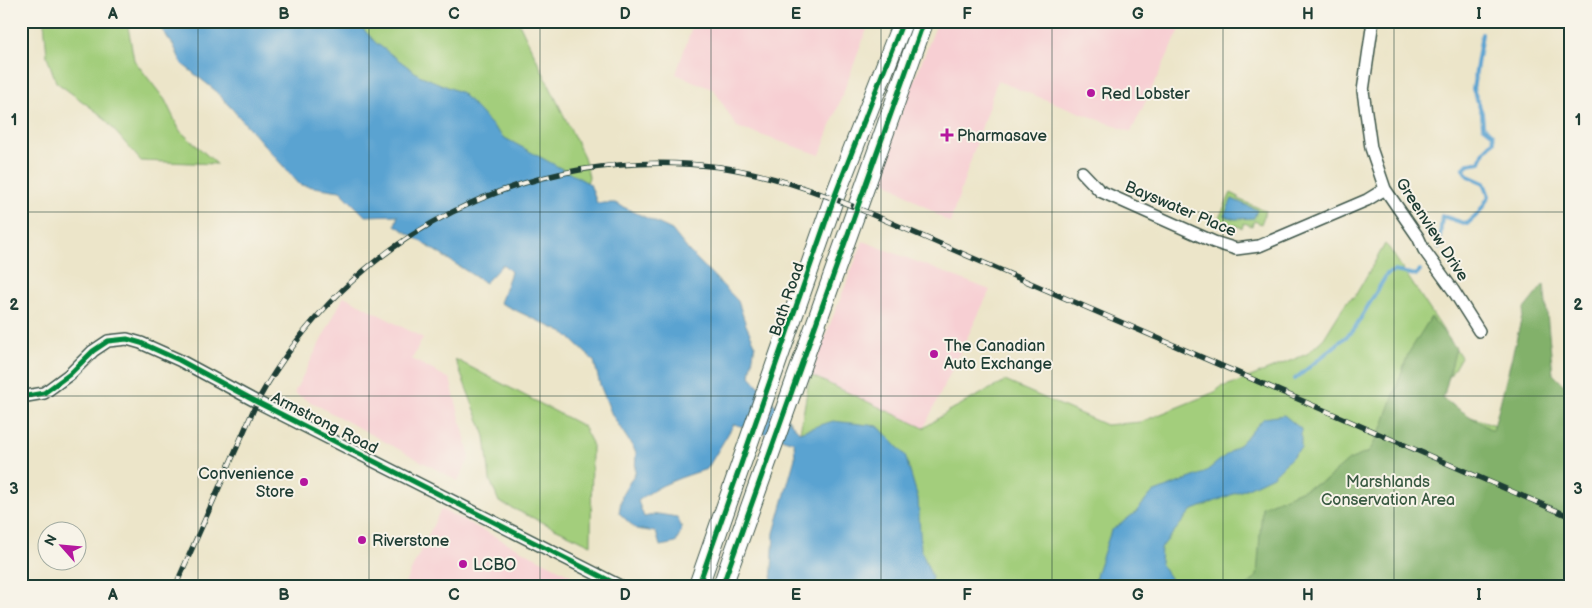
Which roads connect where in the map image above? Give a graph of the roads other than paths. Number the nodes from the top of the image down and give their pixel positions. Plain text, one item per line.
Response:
1 (1373, 21) edge
2 (901, 25) edge
3 (921, 29) edge
4 (1082, 172) dead end
5 (1385, 189) junction
6 (1479, 331) dead end
7 (21, 397) edge
8 (622, 587) edge
9 (698, 587) edge
10 (722, 587) edge

1 - 5 street, Greenview Drive
2 - 3 main road
2 - 9 main road, Bath Road
3 - 10 main road
4 - 5 street, Bayswater Place
5 - 6 street, Greenview Drive
7 - 8 street, Armstrong Road

